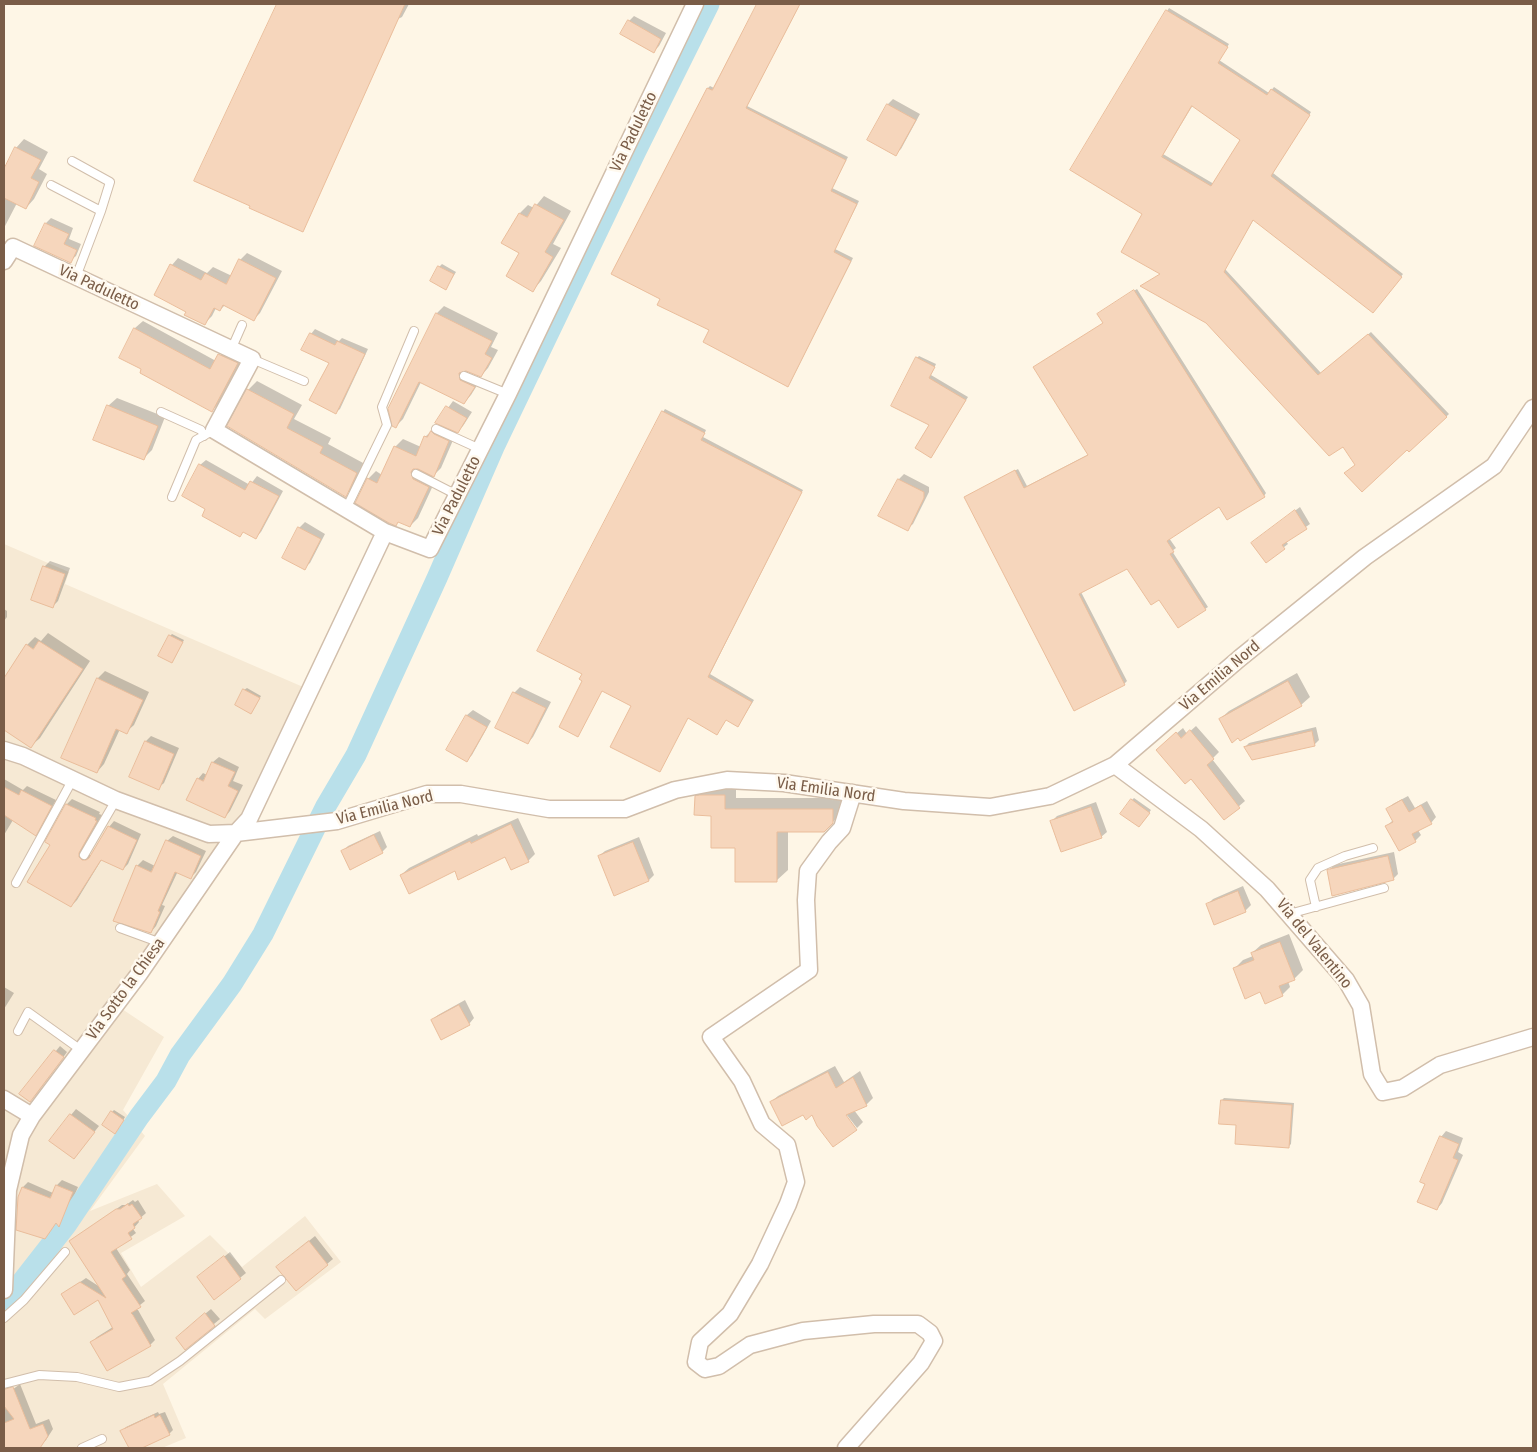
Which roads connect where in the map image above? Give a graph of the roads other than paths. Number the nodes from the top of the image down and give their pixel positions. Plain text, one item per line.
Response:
1 (695, 4) edge
2 (72, 161) dead end
3 (51, 185) dead end
4 (101, 212) junction
5 (4, 261) edge
6 (76, 277) junction
7 (242, 325) dead end
8 (414, 331) dead end
9 (231, 350) junction
10 (252, 359) junction
11 (464, 376) dead end
12 (304, 381) dead end
13 (508, 394) junction
14 (1533, 408) edge
15 (161, 412) dead end
16 (436, 429) dead end
17 (209, 432) junction
18 (480, 449) junction
19 (416, 474) dead end
20 (457, 495) junction
21 (172, 497) dead end
22 (346, 509) junction
23 (386, 532) junction
24 (4, 751) edge
25 (1115, 765) junction
26 (73, 779) junction
27 (853, 793) junction
28 (116, 800) junction
29 (236, 833) junction
30 (1373, 848) dead end
31 (84, 855) dead end
32 (16, 883) dead end
33 (1384, 888) dead end
34 (1316, 907) junction
35 (1289, 914) junction
36 (120, 928) dead end
37 (160, 943) junction
38 (18, 1031) dead end
39 (1533, 1037) edge
40 (81, 1050) junction
41 (4, 1099) edge
42 (32, 1116) junction
43 (65, 1252) dead end
44 (281, 1280) dead end
45 (4, 1290) edge
46 (4, 1318) edge
47 (4, 1384) edge
48 (102, 1439) dead end
49 (82, 1448) edge
50 (846, 1448) edge

1 - 13 street, Via Paduletto
2 - 4 lane
3 - 4 lane
4 - 6 lane
5 - 6 street, Via Paduletto
6 - 9 street, Via Paduletto
7 - 9 lane
8 - 22 lane
9 - 10 street, Via Paduletto
10 - 12 lane
10 - 17 street
11 - 13 lane
13 - 18 street, Via Paduletto
14 - 25 street, Via Emilia Nord
15 - 17 lane
16 - 18 lane
17 - 21 lane
17 - 22 street, Via Paduletto
18 - 20 street, Via Paduletto
19 - 20 lane
20 - 23 street, Via Paduletto
22 - 23 street, Via Paduletto
23 - 29 street, Via Sotto la Chiesa
24 - 26 street, Via Emilia Nord
25 - 27 street, Via Emilia Nord
25 - 35 street, Via del Valentino
26 - 28 street, Via Emilia Nord
26 - 32 lane
27 - 29 street, Via Emilia Nord
27 - 50 street
28 - 29 street, Via Emilia Nord
28 - 31 lane
29 - 37 street, Via Sotto la Chiesa
30 - 34 lane
33 - 34 lane
34 - 35 lane
35 - 39 street, Via del Valentino
36 - 37 lane
37 - 40 street, Via Sotto la Chiesa
38 - 40 lane
40 - 42 street, Via Sotto la Chiesa
41 - 42 street
42 - 45 street, Via Sotto la Chiesa
43 - 46 lane
44 - 47 lane
48 - 49 lane

